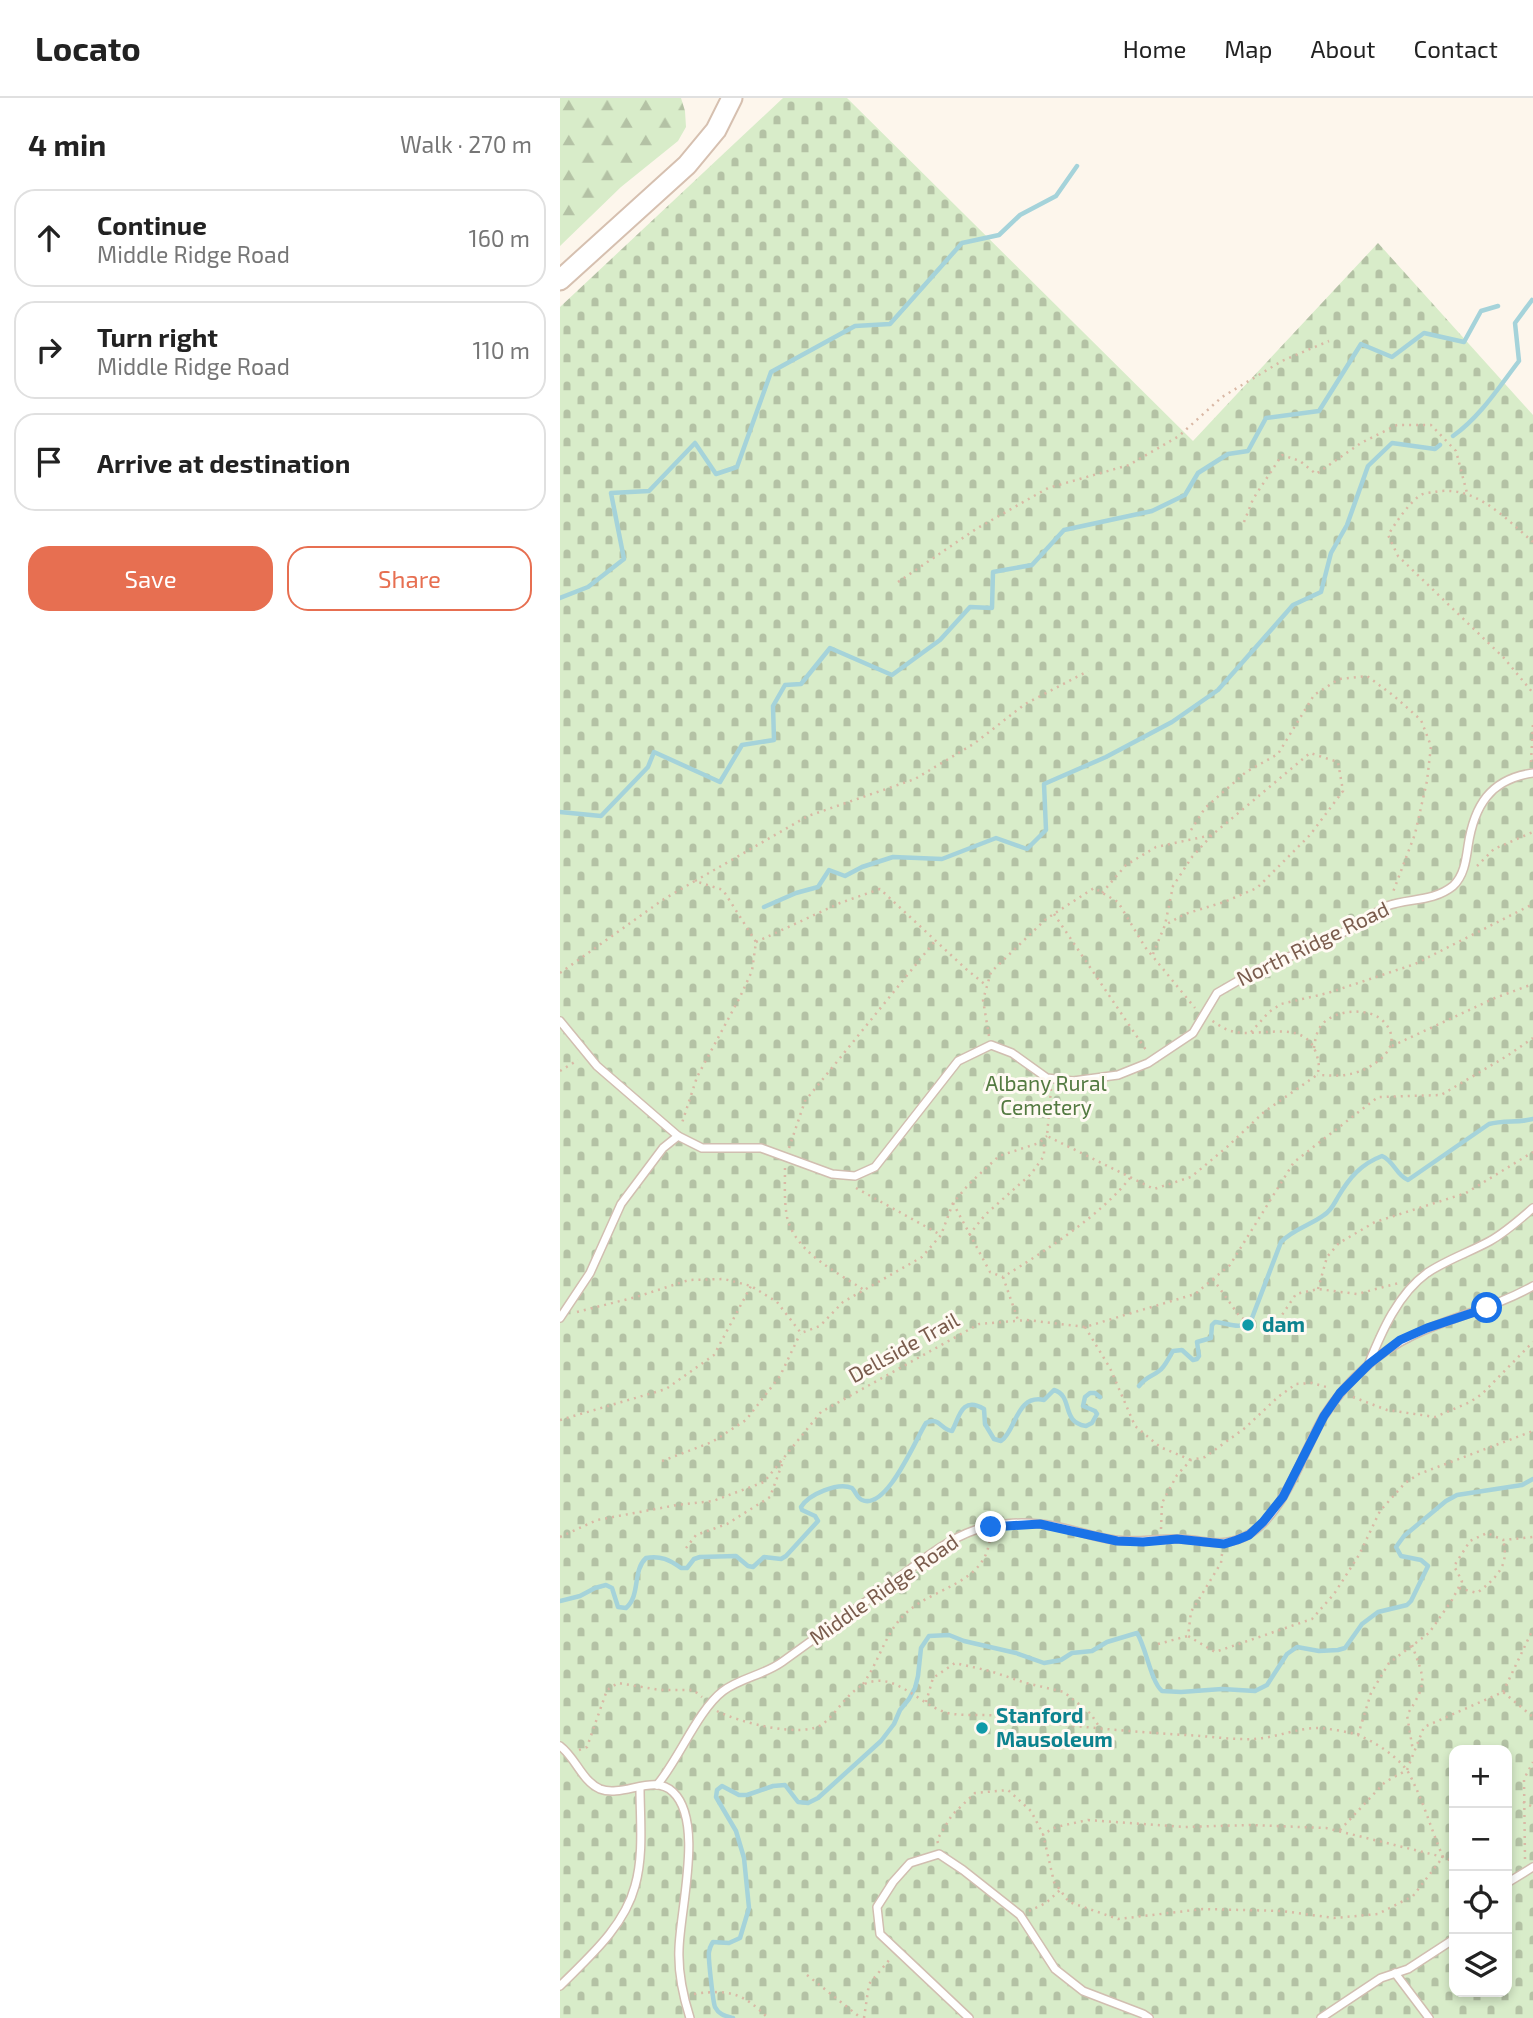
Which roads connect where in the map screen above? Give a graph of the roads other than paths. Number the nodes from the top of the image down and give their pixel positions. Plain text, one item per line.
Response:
1 (732, 98) edge
2 (560, 280) edge
3 (1532, 773) edge
4 (560, 1021) edge
5 (678, 1136) junction
6 (1533, 1208) edge
7 (1533, 1286) edge
8 (562, 1317) edge
9 (1369, 1364) junction
10 (560, 1746) edge
11 (657, 1785) junction
12 (640, 1787) junction
13 (1530, 1868) edge
14 (1512, 1880) edge
15 (1449, 1942) edge
16 (1395, 1973) junction
17 (560, 1986) edge
18 (690, 2018) edge
19 (969, 2018) edge
20 (1149, 2018) edge
21 (1321, 2018) edge
22 (1429, 2018) edge

1 - 2 street
3 - 5 lane, North Ridge Road
4 - 5 lane
5 - 8 lane
6 - 9 lane
7 - 9 lane
9 - 11 lane, Middle Ridge Road
10 - 12 lane
11 - 12 lane
11 - 18 lane
12 - 17 lane
13 - 14 lane
15 - 16 lane
16 - 21 lane
16 - 22 lane
19 - 20 lane

